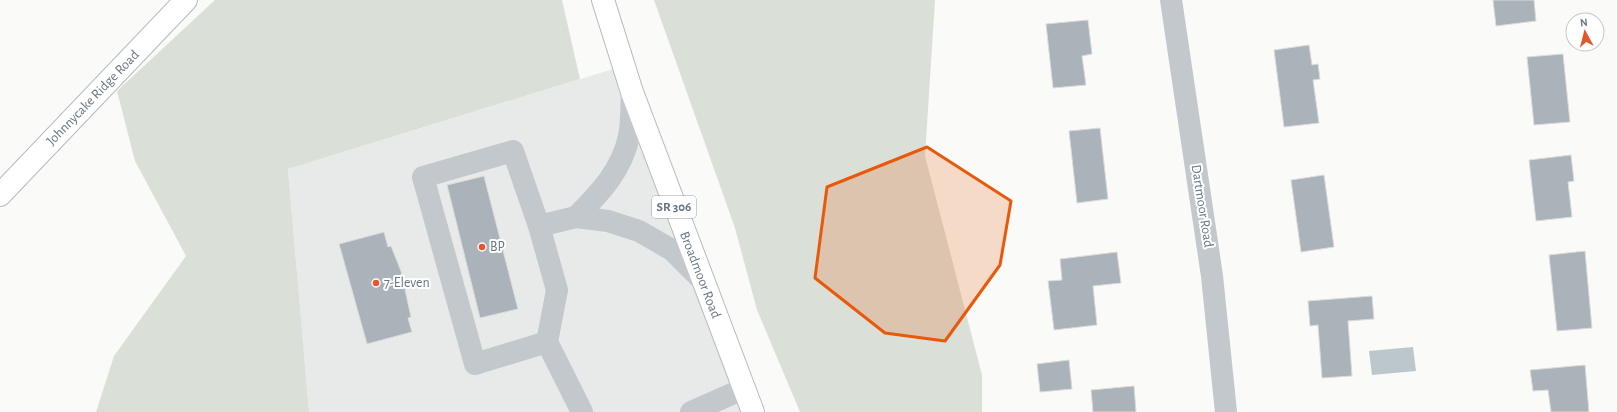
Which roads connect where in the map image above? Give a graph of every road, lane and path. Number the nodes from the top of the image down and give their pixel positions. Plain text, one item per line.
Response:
1 (603, 0) edge
2 (1171, 0) edge
3 (182, 2) edge
4 (632, 92) junction
5 (0, 196) edge
6 (576, 217) junction
7 (539, 226) junction
8 (702, 280) junction
9 (547, 342) junction
10 (743, 389) junction
11 (582, 412) edge
12 (691, 412) edge
13 (753, 412) edge
14 (1226, 412) edge

1 - 4 main road, Broadmoor Road / SR 306
2 - 14 street, Dartmoor Road
3 - 5 main road, Johnnycake Ridge Road
4 - 6 street
4 - 8 main road, Broadmoor Road / SR 306
6 - 7 street
6 - 8 street
7 - 9 street
7 - 9 street
8 - 10 main road, Broadmoor Road / SR 306
9 - 11 street
10 - 12 street
10 - 13 main road, Broadmoor Road / SR 306

